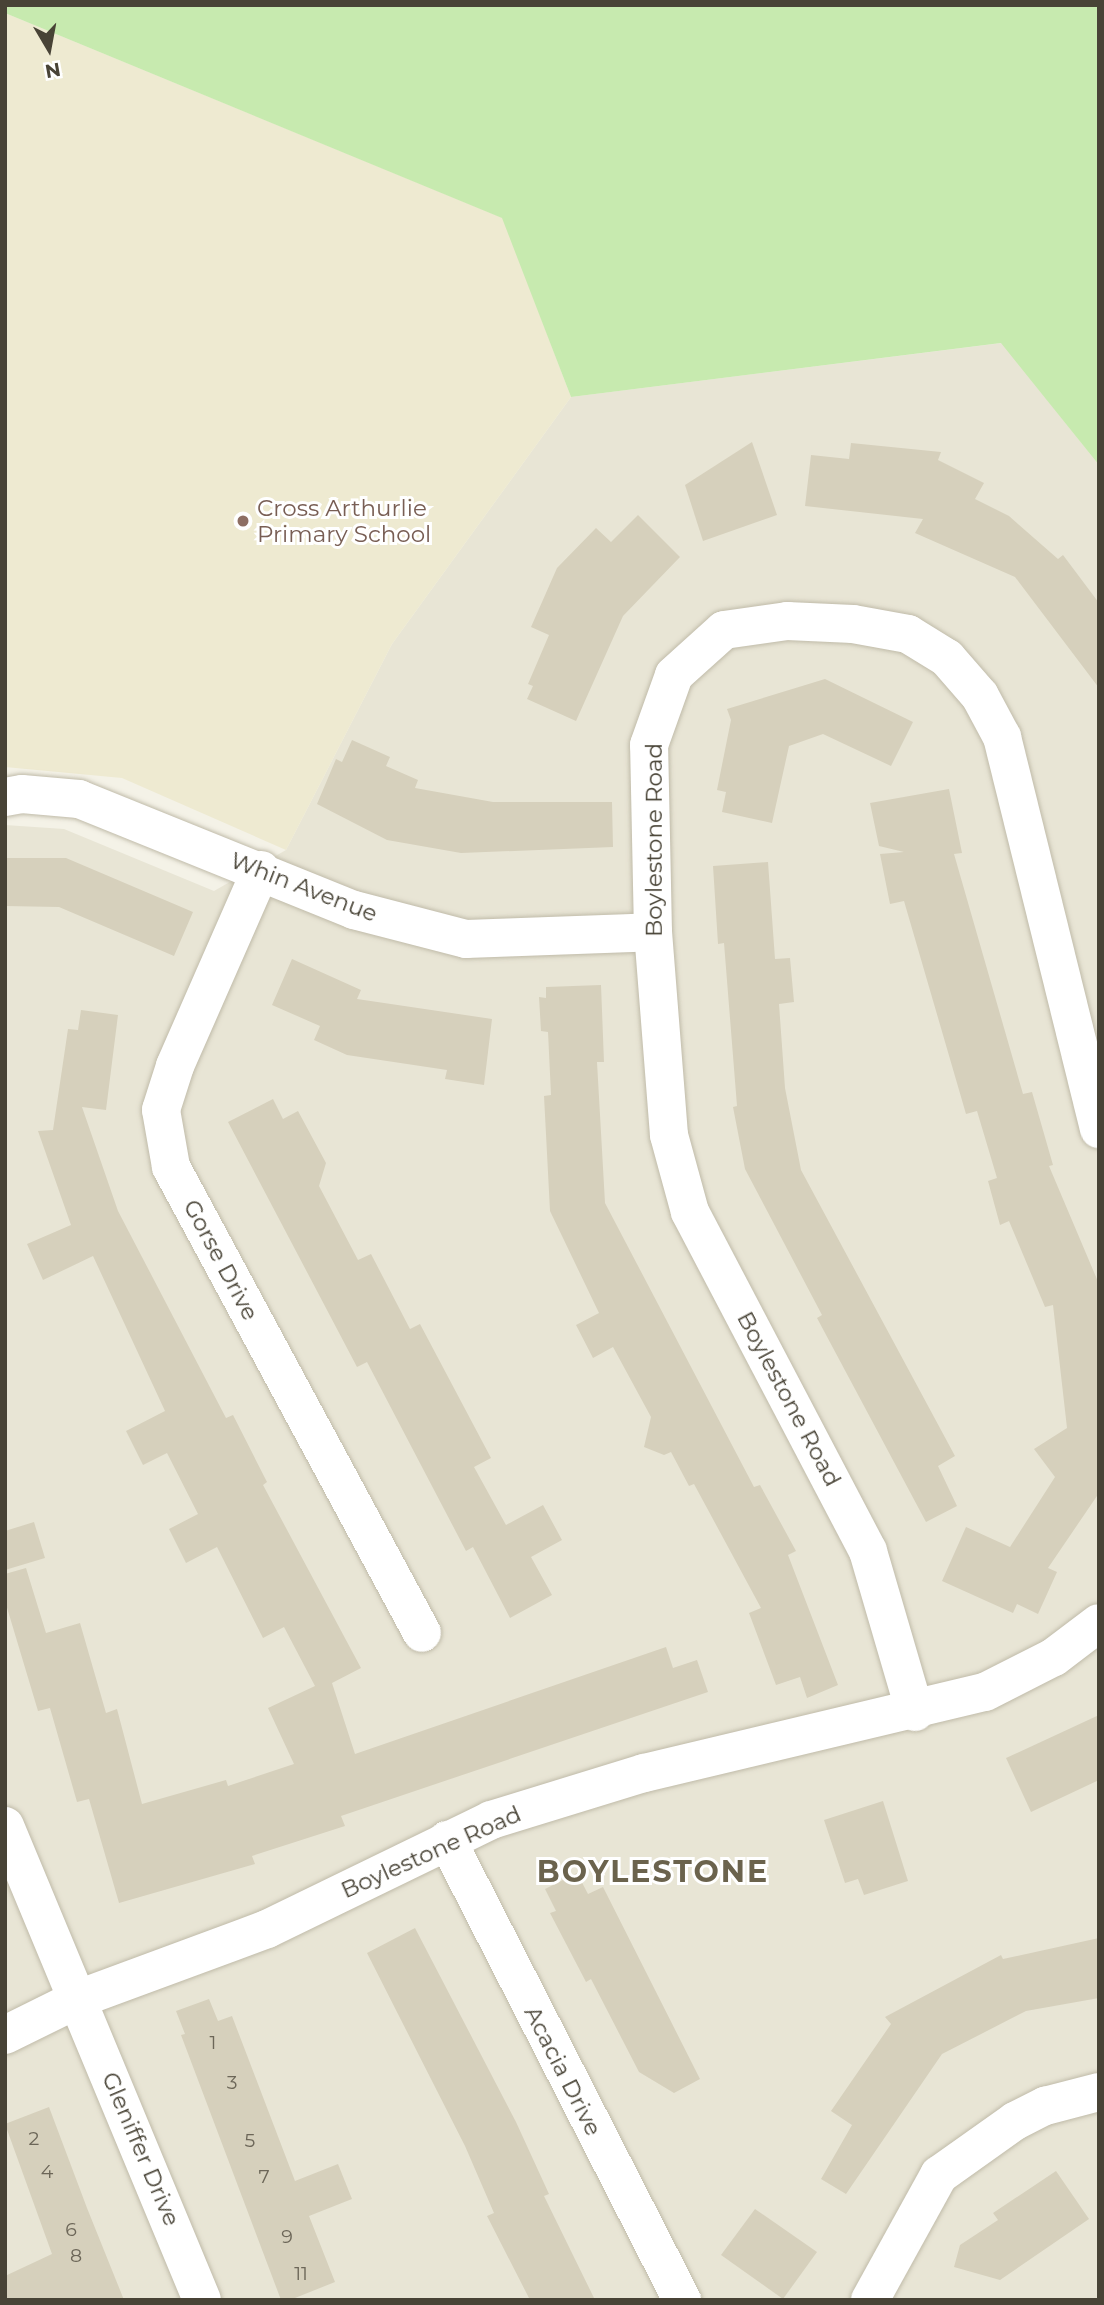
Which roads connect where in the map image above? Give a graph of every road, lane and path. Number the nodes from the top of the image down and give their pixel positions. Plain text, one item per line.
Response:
1 (5, 797) edge
2 (261, 870) junction
3 (653, 932) junction
4 (1099, 1129) edge
5 (1099, 1623) edge
6 (422, 1633) dead end
7 (915, 1712) junction
8 (5, 1826) edge
9 (447, 1840) junction
10 (78, 1999) junction
11 (5, 2035) edge
12 (1099, 2092) edge
13 (202, 2300) edge
14 (682, 2300) edge
15 (870, 2300) edge

1 - 2 street, Whin Avenue
2 - 3 street, Whin Avenue
2 - 6 street, Gorse Drive
3 - 4 street, Boylestone Road
3 - 7 street, Boylestone Road
5 - 7 street, Boylestone Road
7 - 9 street, Boylestone Road
8 - 10 street, Gleniffer Drive
9 - 10 street, Boylestone Road
9 - 14 street, Acacia Drive
10 - 11 street, Boylestone Road
10 - 13 street, Gleniffer Drive
12 - 15 street

